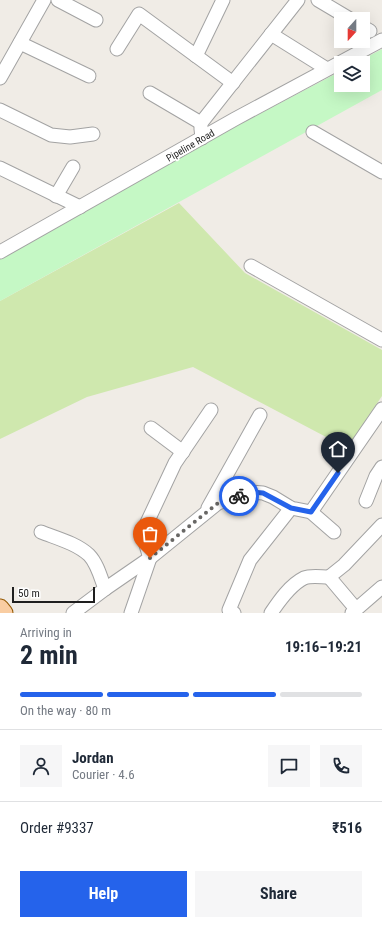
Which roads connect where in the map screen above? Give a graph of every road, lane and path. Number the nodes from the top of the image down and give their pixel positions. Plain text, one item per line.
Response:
1 (44, 0) edge
2 (58, 0) edge
3 (223, 0) edge
4 (298, 0) edge
5 (318, 0) edge
6 (338, 12) edge
7 (96, 20) dead end
8 (271, 34) junction
9 (382, 40) edge
10 (20, 43) junction
11 (117, 49) dead end
12 (196, 56) junction
13 (327, 69) junction
14 (89, 76) dead end
15 (0, 78) edge
16 (233, 83) junction
17 (150, 93) dead end
18 (0, 110) edge
19 (201, 123) junction
20 (313, 132) dead end
21 (93, 134) dead end
22 (202, 138) junction
23 (72, 167) dead end
24 (0, 168) edge
25 (382, 172) edge
26 (56, 196) junction
27 (80, 207) junction
28 (4, 246) edge
29 (252, 266) dead end
30 (382, 340) edge
31 (382, 409) edge
32 (211, 410) dead end
33 (260, 415) dead end
34 (151, 428) dead end
35 (183, 452) junction
36 (382, 467) edge
37 (366, 501) dead end
38 (291, 508) junction
39 (206, 512) junction
40 (311, 512) junction
41 (382, 525) edge
42 (41, 532) dead end
43 (334, 532) dead end
44 (150, 558) junction
45 (329, 577) junction
46 (382, 587) edge
47 (105, 589) junction
48 (0, 608) edge
49 (354, 611) edge
50 (231, 612) edge
51 (4, 613) edge
52 (73, 613) edge
53 (131, 613) edge
54 (271, 613) edge

1 - 10 street
2 - 7 street
3 - 12 street
4 - 8 street
5 - 6 street
8 - 13 street
8 - 16 street
9 - 13 street, Pipeline Road
10 - 14 street
10 - 15 street
11 - 12 street
12 - 16 street
13 - 22 street, Pipeline Road
16 - 19 street
17 - 19 street
18 - 21 street
19 - 22 street
20 - 25 street
22 - 27 street, Pipeline Road
23 - 26 street
24 - 26 street
26 - 27 street
27 - 28 street, Pipeline Road
29 - 30 street
31 - 40 street
32 - 35 street
33 - 39 street
34 - 35 street
35 - 44 street
36 - 37 street
38 - 39 street
38 - 40 street
38 - 50 street
39 - 44 street
40 - 43 street
41 - 45 street
42 - 47 street
44 - 47 street
44 - 53 street
45 - 49 street
45 - 54 street
46 - 49 street
47 - 52 street
48 - 51 main road

